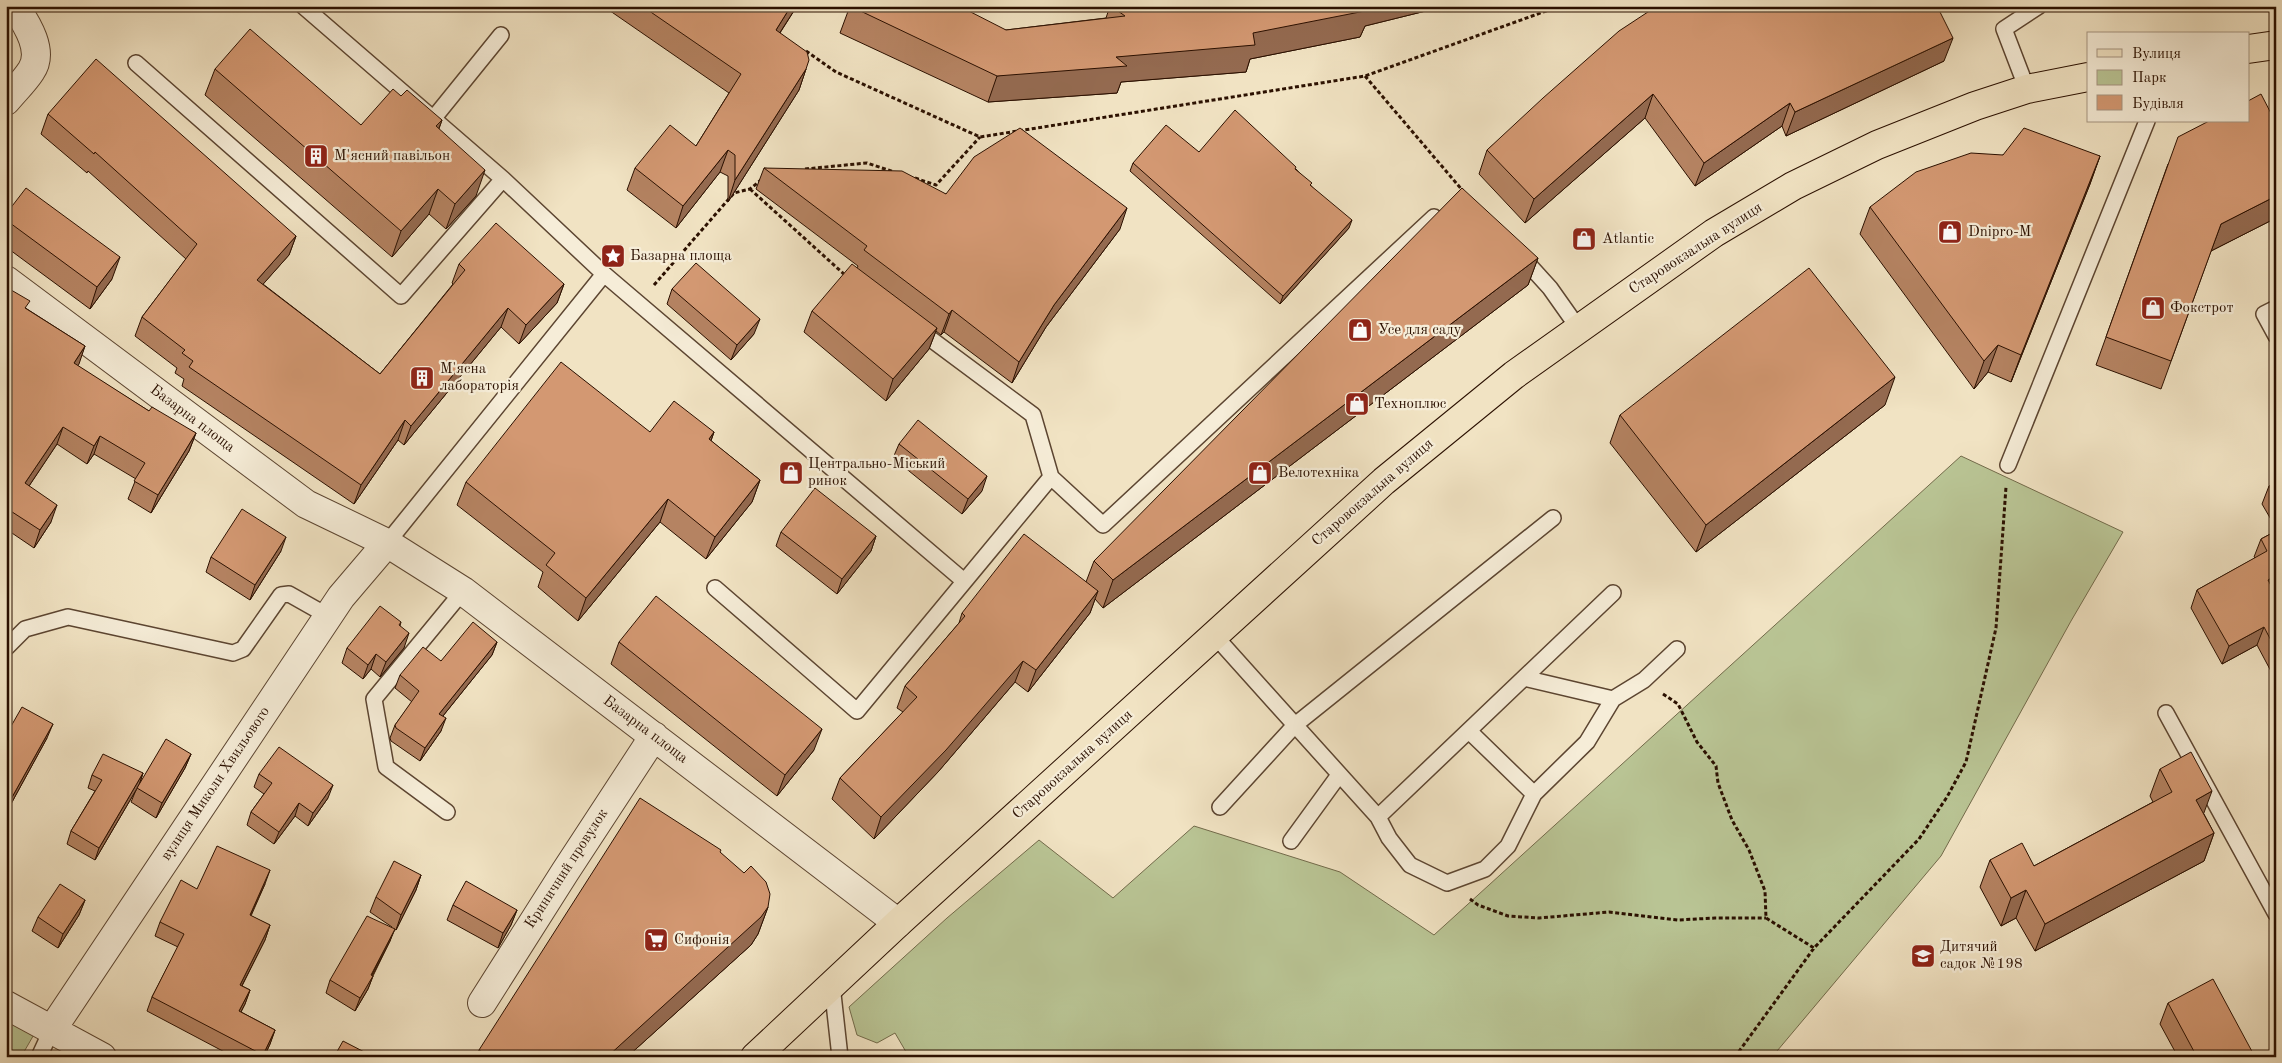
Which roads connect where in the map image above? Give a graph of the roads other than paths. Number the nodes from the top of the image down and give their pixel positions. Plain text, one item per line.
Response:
1 (15, 6) edge
2 (303, 6) edge
3 (2039, 6) edge
4 (501, 35) dead end
5 (2276, 45) edge
6 (2250, 49) edge
7 (136, 63) dead end
8 (2087, 77) edge
9 (2027, 89) junction
10 (6, 101) edge
11 (433, 119) junction
12 (2147, 122) edge
13 (503, 179) junction
14 (1463, 191) edge
15 (1512, 245) edge
16 (604, 274) junction
17 (6, 280) edge
18 (2276, 308) edge
19 (908, 322) edge
20 (1579, 328) junction
21 (2276, 336) edge
22 (2008, 466) road end
23 (1051, 477) junction
24 (1553, 518) dead end
25 (388, 543) junction
26 (964, 581) junction
27 (715, 588) dead end
28 (462, 591) junction
29 (1613, 593) dead end
30 (328, 616) junction
31 (1215, 636) junction
32 (6, 648) edge
33 (1677, 649) dead end
34 (1524, 678) junction
35 (1613, 699) junction
36 (2166, 713) dead end
37 (1295, 726) junction
38 (1468, 731) junction
39 (654, 736) junction
40 (1339, 775) junction
41 (1534, 794) junction
42 (1220, 807) dead end
43 (447, 812) dead end
44 (1378, 817) junction
45 (1291, 841) dead end
46 (2276, 914) edge
47 (898, 923) junction
48 (832, 985) junction
49 (482, 1003) dead end
50 (6, 1005) edge
51 (51, 1031) junction
52 (39, 1057) edge
53 (102, 1057) edge
54 (755, 1057) edge
55 (840, 1057) edge

1 - 10 street
2 - 11 lane
3 - 9 lane
4 - 11 lane
5 - 6 main road
7 - 13 lane
8 - 9 main road, Старовокзальна вулиця
9 - 20 main road, Старовокзальна вулиця
11 - 13 lane
12 - 22 lane
13 - 16 lane
14 - 23 lane
15 - 20 lane
16 - 25 lane
16 - 26 lane
17 - 25 street, Базарна площа
18 - 21 lane
19 - 23 lane
20 - 31 main road, Старовокзальна вулиця
23 - 26 lane
24 - 37 lane
25 - 28 street, Базарна площа
25 - 30 street, вулиця Миколи Хвильового
26 - 27 lane
28 - 39 street, Базарна площа
28 - 43 lane
29 - 34 lane
30 - 32 lane
30 - 51 street, вулиця Миколи Хвильового
31 - 37 lane
31 - 47 main road, Старовокзальна вулиця
33 - 35 lane
34 - 35 lane
34 - 38 lane
35 - 41 lane
36 - 46 lane
37 - 40 lane
37 - 42 lane
38 - 41 lane
38 - 44 lane
39 - 47 street, Базарна площа
39 - 49 street, Криничний провулок
40 - 44 lane
40 - 45 lane
41 - 44 lane
47 - 48 main road, Старовокзальна вулиця
48 - 54 main road, Старовокзальна вулиця
48 - 55 lane
50 - 51 street
51 - 52 lane
51 - 53 street

